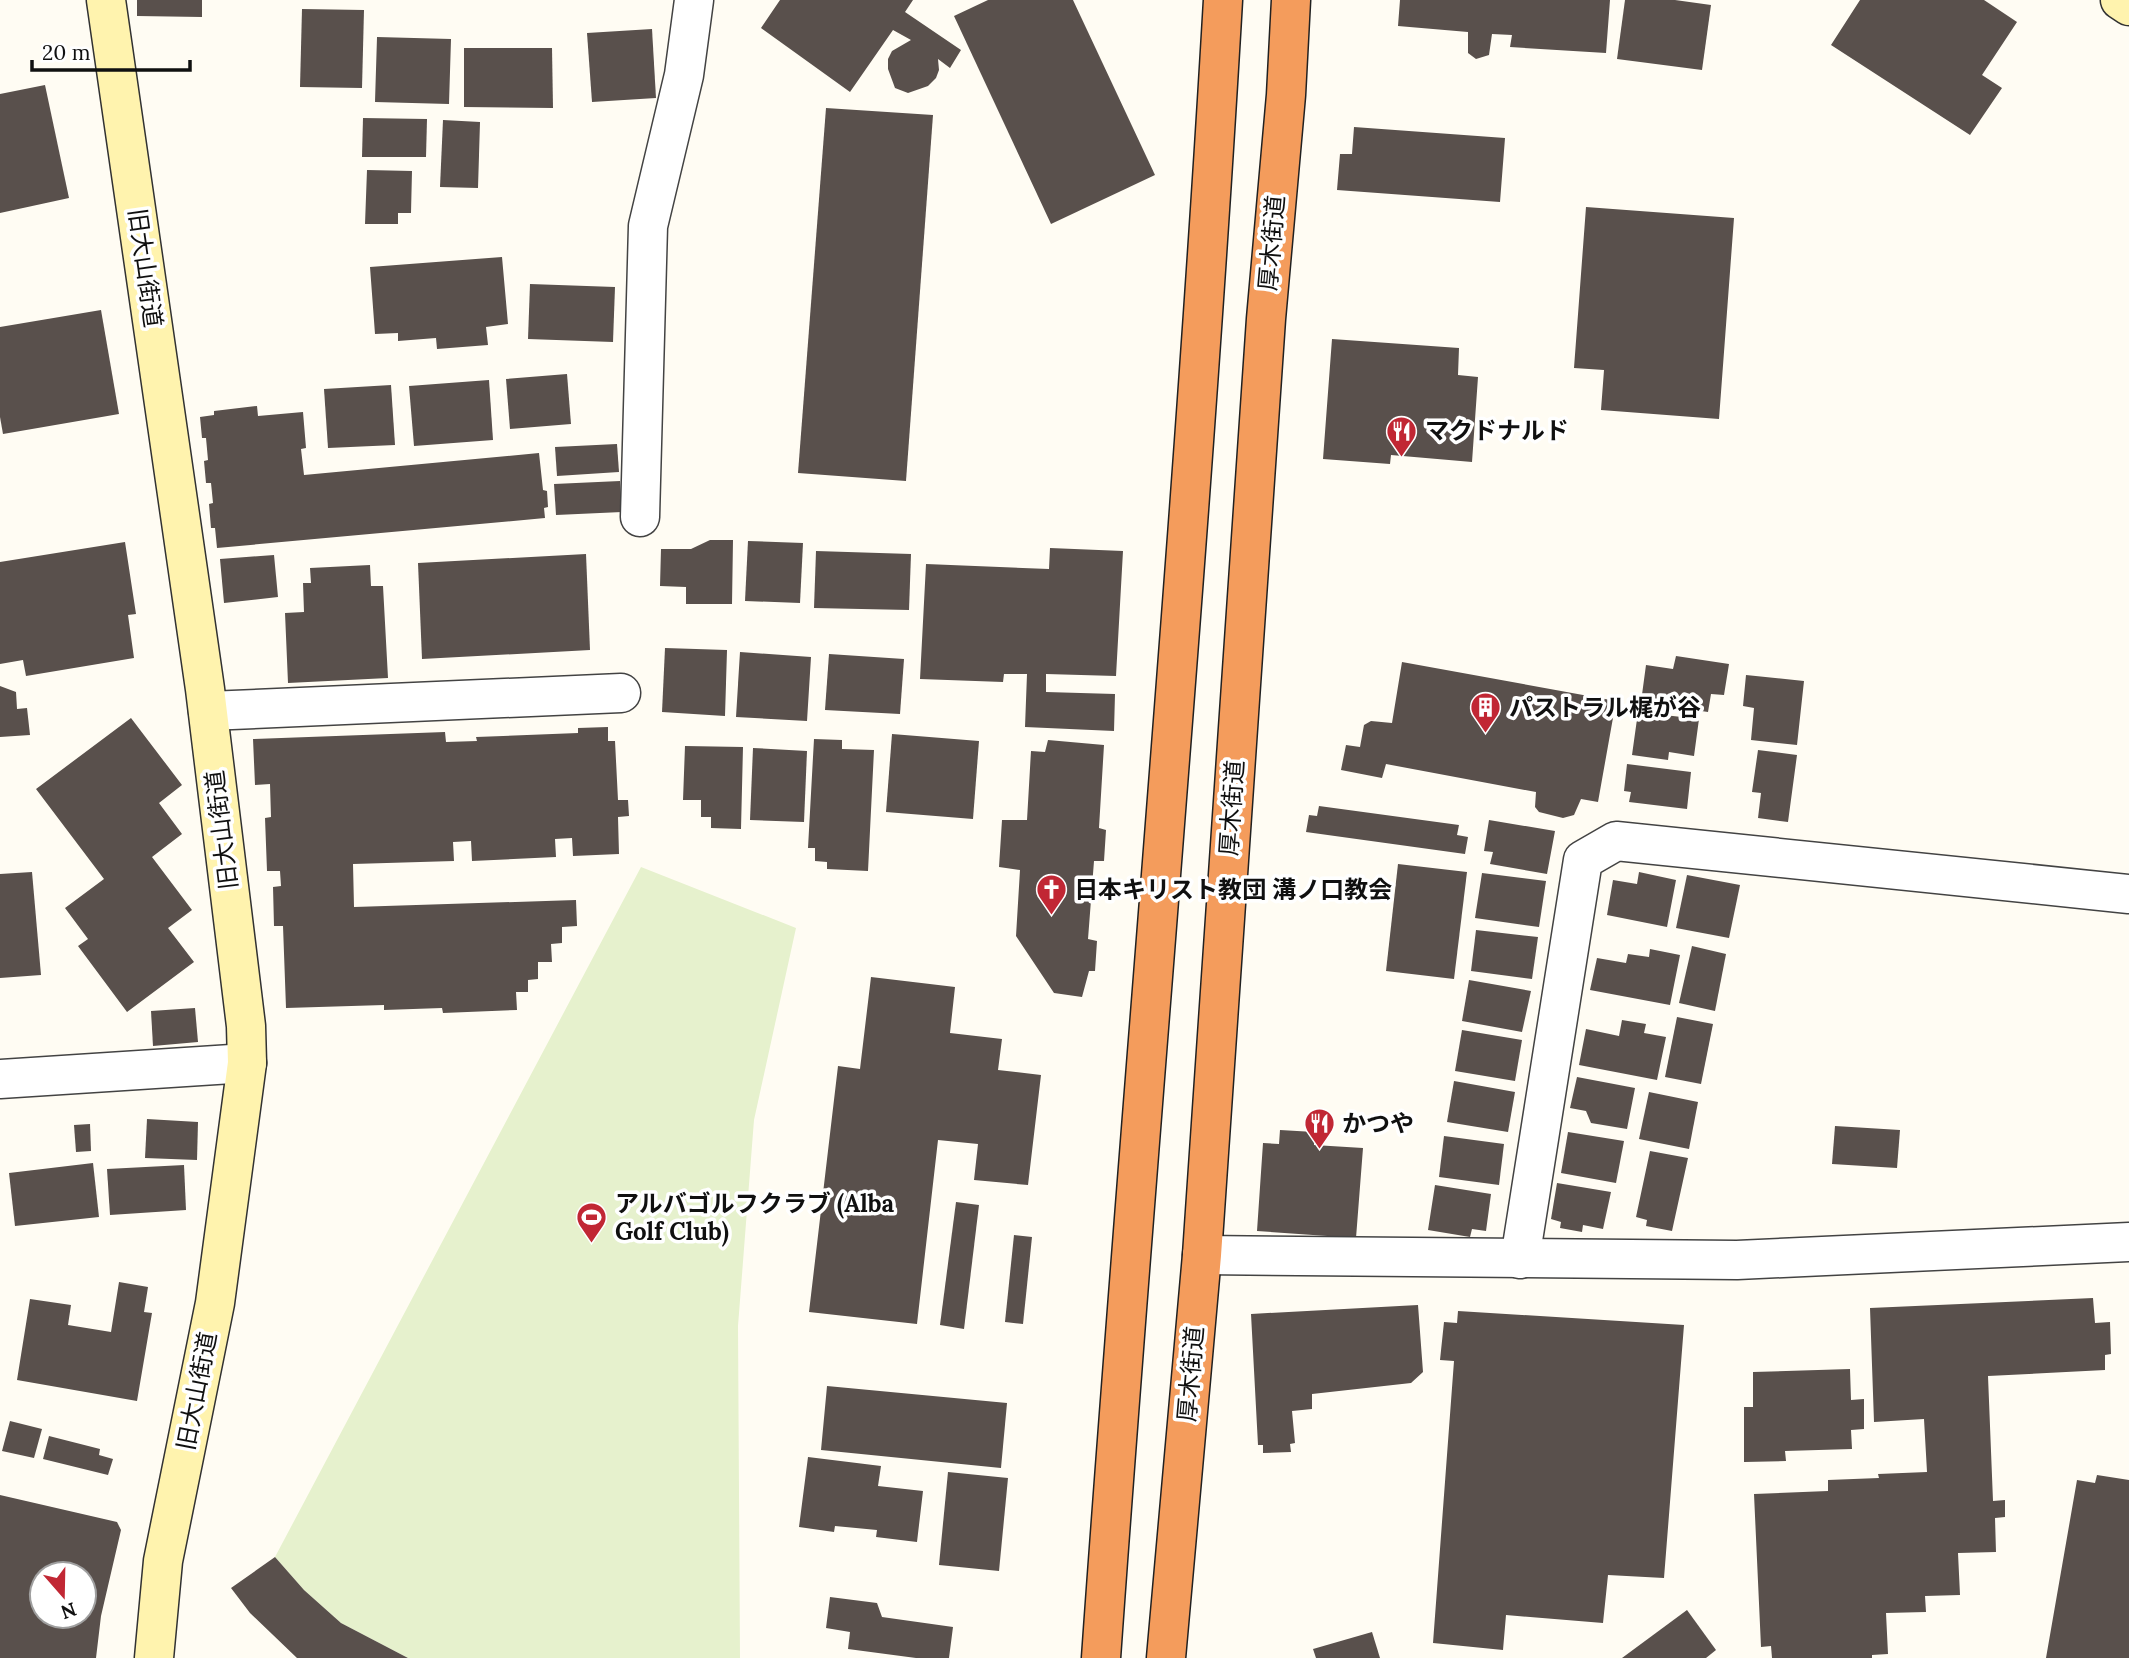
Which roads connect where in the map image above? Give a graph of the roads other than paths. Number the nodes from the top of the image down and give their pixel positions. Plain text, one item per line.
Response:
1 (106, 0) edge
2 (694, 0) edge
3 (1223, 0) edge
4 (1291, 0) edge
5 (2120, 0) edge
6 (2129, 6) edge
7 (640, 517) dead end
8 (621, 694) dead end
9 (208, 711) junction
10 (2129, 894) edge
11 (247, 1063) junction
12 (0, 1079) edge
13 (2129, 1242) edge
14 (1202, 1255) junction
15 (1520, 1259) junction
16 (154, 1658) edge
17 (1101, 1658) edge
18 (1166, 1658) edge

1 - 9 street, 旧大山街道
2 - 7 street
3 - 17 highway
4 - 14 highway, 厚木街道
5 - 6 street
8 - 9 street
9 - 11 street, 旧大山街道
10 - 15 street
11 - 12 street
11 - 16 street, 旧大山街道
13 - 15 street
14 - 15 street
14 - 18 highway, 厚木街道

